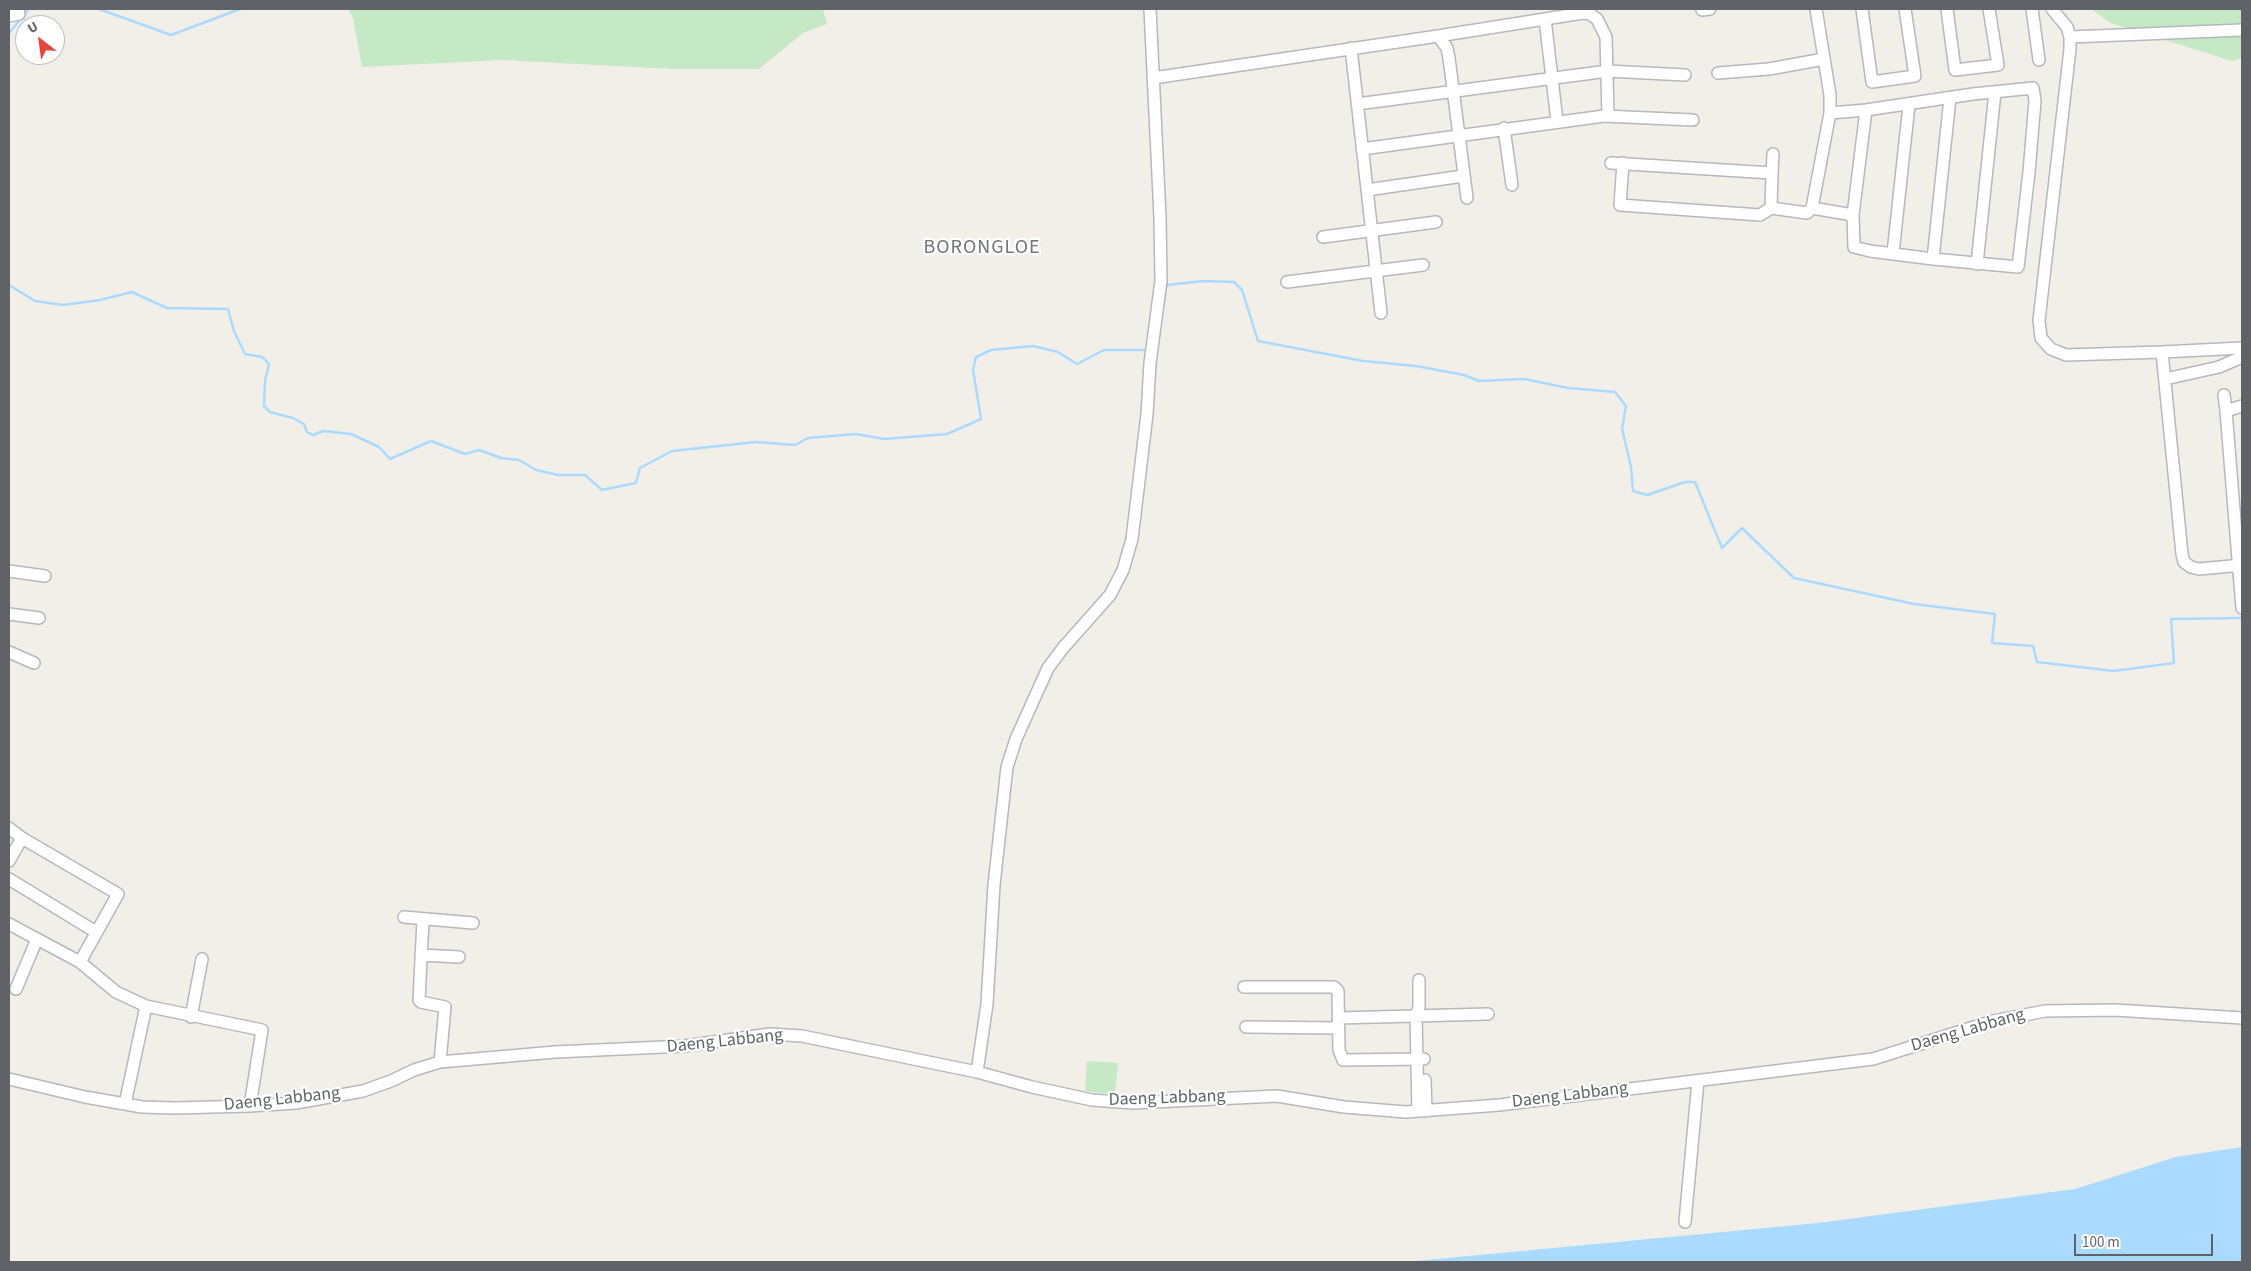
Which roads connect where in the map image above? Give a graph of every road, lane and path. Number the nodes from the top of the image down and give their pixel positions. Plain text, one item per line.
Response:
1 (18, 9) edge
2 (1150, 9) edge
3 (1816, 9) edge
4 (1862, 9) edge
5 (1905, 9) edge
6 (1947, 9) edge
7 (1988, 9) edge
8 (2032, 9) edge
9 (2052, 9) edge
10 (9, 16) edge
11 (1545, 19) junction
12 (2242, 30) edge
13 (1438, 36) junction
14 (2070, 37) junction
15 (1351, 48) junction
16 (1824, 59) junction
17 (2039, 60) dead end
18 (1608, 71) junction
19 (1718, 73) dead end
20 (1685, 75) dead end
21 (1153, 78) junction
22 (1553, 78) junction
23 (1453, 92) junction
24 (1995, 92) junction
25 (1950, 98) junction
26 (1357, 104) junction
27 (1909, 105) junction
28 (1866, 110) junction
29 (1830, 113) junction
30 (1608, 116) junction
31 (1693, 120) dead end
32 (1557, 121) junction
33 (1504, 128) junction
34 (1458, 134) junction
35 (1362, 148) junction
36 (1773, 154) dead end
37 (1611, 163) dead end
38 (1623, 163) junction
39 (1772, 173) junction
40 (1463, 176) junction
41 (1512, 185) dead end
42 (1367, 190) junction
43 (1467, 198) dead end
44 (1772, 208) junction
45 (1812, 208) junction
46 (1853, 215) junction
47 (1436, 222) dead end
48 (1372, 230) junction
49 (1323, 237) dead end
50 (1893, 253) junction
51 (1933, 259) junction
52 (1977, 264) junction
53 (1424, 265) dead end
54 (1376, 271) junction
55 (1288, 282) dead end
56 (1381, 313) dead end
57 (2242, 348) edge
58 (2162, 352) junction
59 (2242, 357) edge
60 (2165, 379) junction
61 (2224, 395) dead end
62 (2242, 406) edge
63 (2226, 411) junction
64 (2238, 512) edge
65 (2240, 565) edge
66 (9, 571) edge
67 (45, 576) dead end
68 (2242, 606) edge
69 (9, 614) edge
70 (39, 618) dead end
71 (9, 652) edge
72 (34, 663) dead end
73 (9, 828) edge
74 (22, 838) junction
75 (9, 861) edge
76 (9, 880) edge
77 (404, 917) dead end
78 (423, 920) junction
79 (473, 923) dead end
80 (9, 924) edge
81 (96, 932) junction
82 (37, 939) junction
83 (421, 955) junction
84 (460, 957) dead end
85 (202, 959) dead end
86 (80, 962) junction
87 (1419, 980) dead end
88 (1244, 987) dead end
89 (16, 989) dead end
90 (146, 1006) junction
91 (1420, 1013) junction
92 (1488, 1014) dead end
93 (191, 1017) junction
94 (2242, 1018) edge
95 (1338, 1023) junction
96 (1246, 1027) dead end
97 (1420, 1059) junction
98 (440, 1062) junction
99 (977, 1072) junction
100 (9, 1079) edge
101 (1698, 1081) junction
102 (125, 1104) junction
103 (250, 1106) junction
104 (1422, 1111) junction
105 (1685, 1222) dead end

1 - 10 street
2 - 21 street
3 - 16 street
4 - 5 street
6 - 7 street
8 - 17 street
9 - 14 street
11 - 13 street
11 - 18 street
11 - 22 street
12 - 14 street
13 - 15 street
13 - 23 street
14 - 58 street
15 - 21 street
15 - 26 street
16 - 19 street
16 - 29 street
18 - 20 street
18 - 22 street
18 - 30 street
21 - 99 street
22 - 23 street
22 - 32 street
23 - 26 street
23 - 34 street
24 - 25 street
24 - 52 street
24 - 52 street
25 - 27 street
25 - 51 street
26 - 35 street
27 - 28 street
27 - 50 street
28 - 29 street
28 - 46 street
29 - 45 street
30 - 31 street
30 - 32 street
32 - 33 street
33 - 34 street
33 - 41 street
34 - 35 street
34 - 40 street
35 - 42 street
36 - 39 street
37 - 38 street
38 - 39 street
38 - 44 street
39 - 44 street
40 - 42 street
40 - 43 street
42 - 48 street
44 - 45 street
45 - 46 street
46 - 50 street
47 - 48 street
48 - 49 street
48 - 54 street
50 - 51 street
51 - 52 street
53 - 54 street
54 - 55 street
54 - 56 street
57 - 58 street
58 - 60 street
59 - 60 street
60 - 65 street
61 - 63 street
62 - 63 street
63 - 64 street
64 - 65 street
65 - 68 street
66 - 67 street
69 - 70 street
71 - 72 street
73 - 74 street
74 - 75 street
74 - 81 street
76 - 81 street
77 - 78 street
78 - 79 street
78 - 83 street
80 - 82 street
81 - 86 street
82 - 86 street
82 - 89 street
83 - 84 street
83 - 98 street
85 - 93 street
86 - 90 street
87 - 91 street
88 - 95 street
90 - 93 street
90 - 102 street
91 - 92 street
91 - 95 street
91 - 97 street
93 - 103 street
94 - 101 street, Daeng Labbang
95 - 96 street
95 - 97 street
97 - 104 street
98 - 99 street, Daeng Labbang
98 - 103 street, Daeng Labbang
99 - 104 street, Daeng Labbang
100 - 102 street, Daeng Labbang
101 - 104 street, Daeng Labbang
101 - 105 street
102 - 103 street, Daeng Labbang

